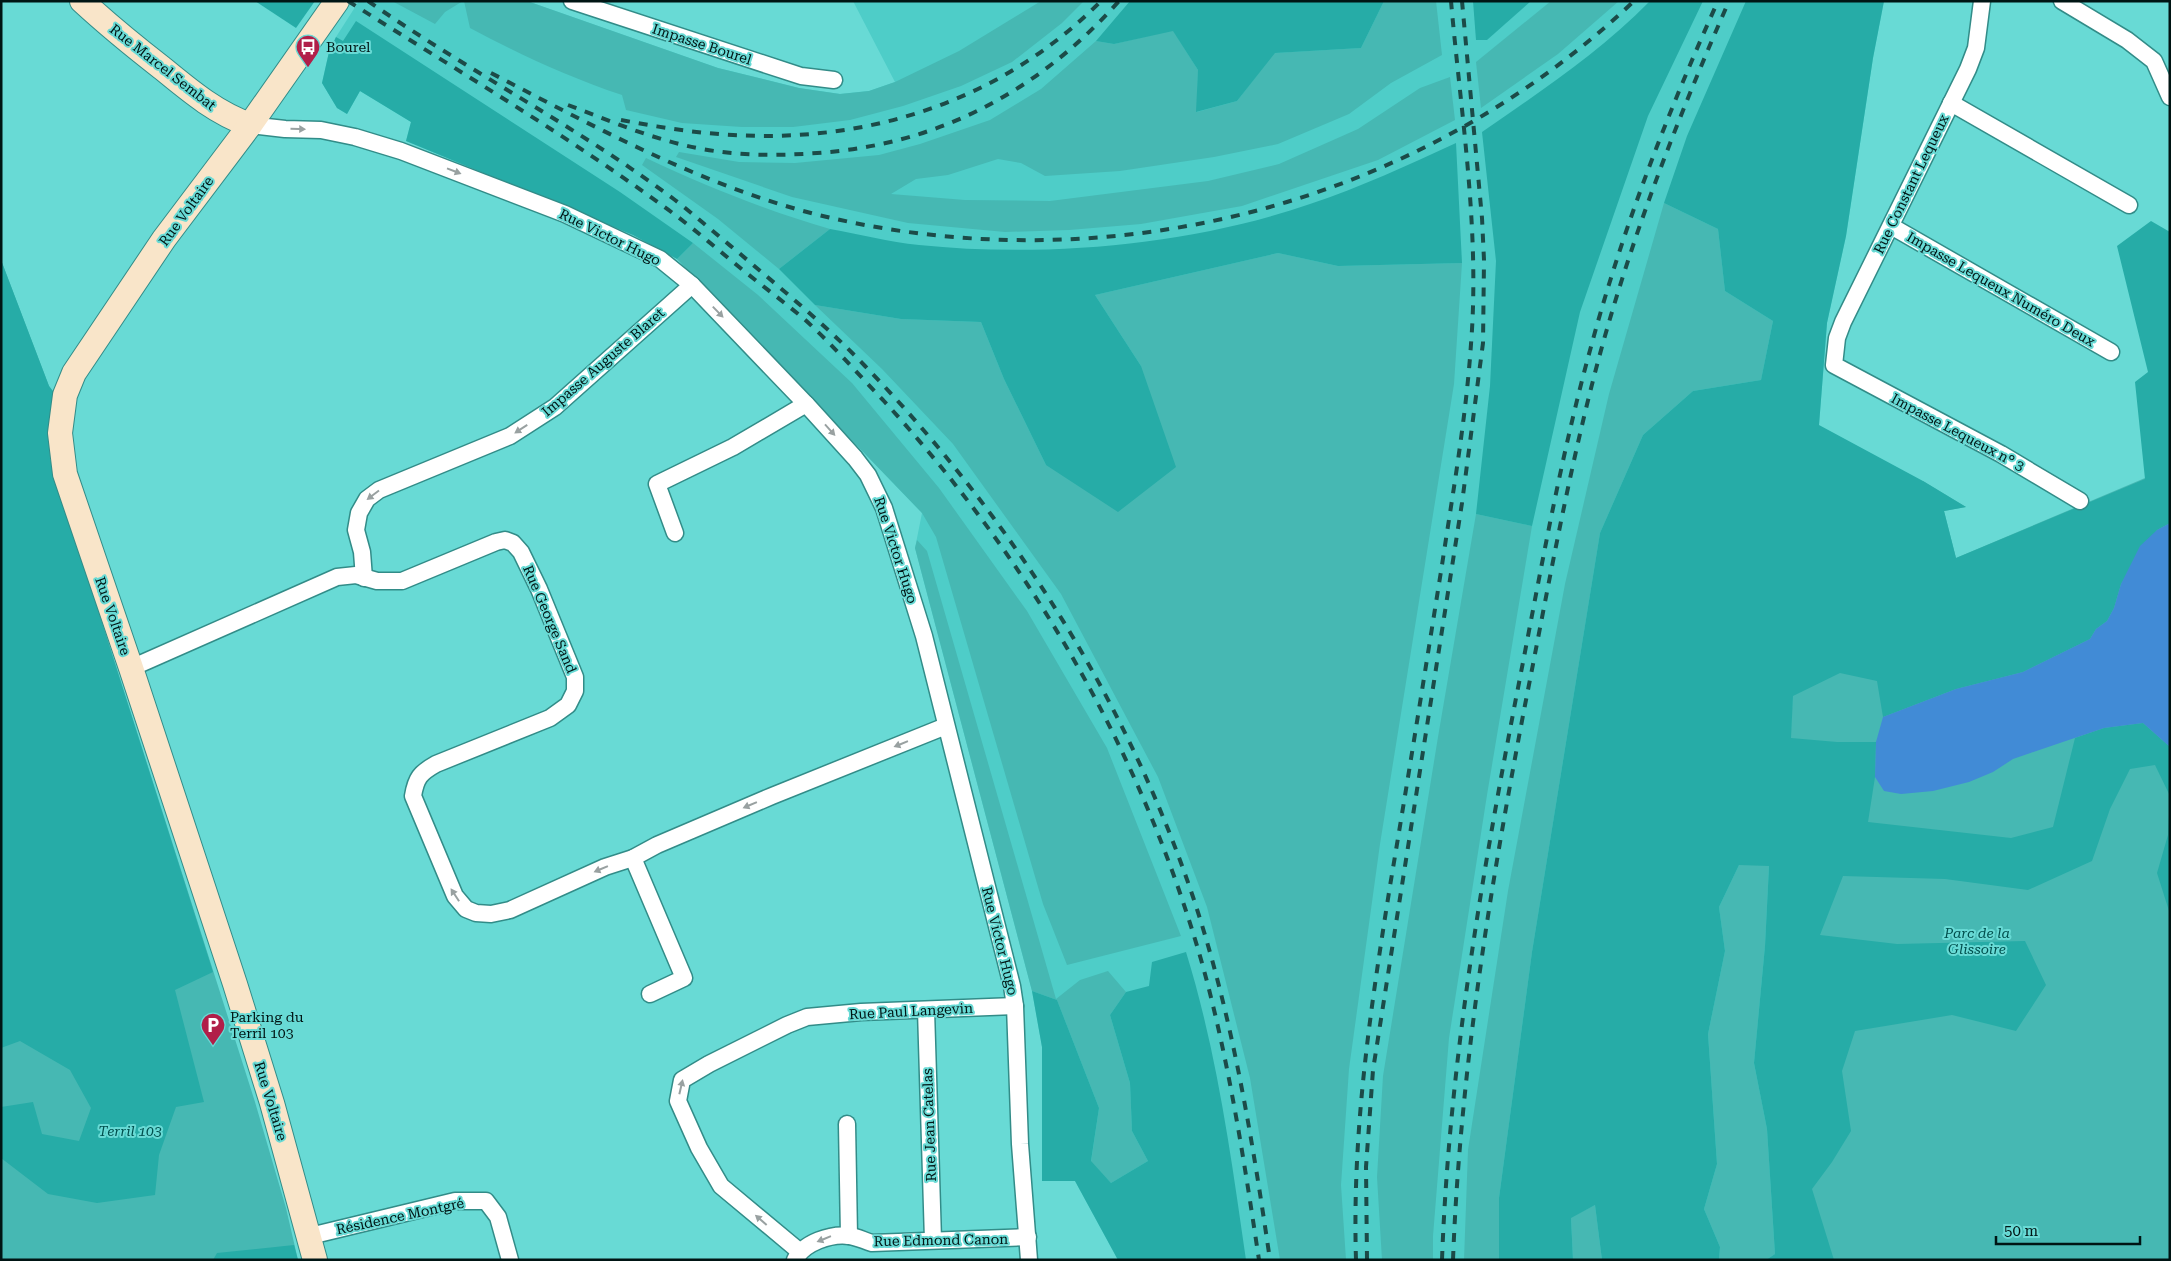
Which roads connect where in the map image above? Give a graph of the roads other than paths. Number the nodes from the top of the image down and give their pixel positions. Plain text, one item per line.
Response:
1 (82, 1) edge
2 (337, 1) edge
3 (572, 1) edge
4 (1982, 1) edge
5 (2062, 1) edge
6 (834, 80) dead end
7 (2170, 97) edge
8 (1951, 102) junction
9 (250, 125) junction
10 (2129, 205) dead end
11 (1891, 226) junction
12 (692, 285) junction
13 (2111, 352) dead end
14 (1834, 366) joint
15 (806, 404) junction
16 (2080, 500) dead end
17 (674, 533) dead end
18 (364, 578) junction
19 (131, 668) junction
20 (946, 726) junction
21 (633, 858) junction
22 (650, 994) dead end
23 (1015, 1006) junction
24 (926, 1010) junction
25 (807, 1017) joint
26 (847, 1124) dead end
27 (310, 1236) junction
28 (849, 1236) junction
29 (1028, 1237) junction
30 (933, 1240) junction
31 (797, 1256) edge
32 (315, 1260) edge
33 (510, 1260) edge
34 (1029, 1260) edge

1 - 9 street, Rue Marcel Sembat
2 - 9 street, Rue Voltaire
3 - 6 street, Impasse Bourel
4 - 8 street, Rue Constant Lequeux
5 - 7 street
8 - 10 street
8 - 11 street, Rue Constant Lequeux
9 -> 12 street, Rue Victor Hugo
9 - 19 street, Rue Voltaire
11 - 13 street, Impasse Lequeux Numéro Deux
11 - 14 street, Rue Constant Lequeux
12 -> 15 street, Rue Victor Hugo
12 -> 18 street, Impasse Auguste Blaret
14 - 16 street, Impasse Lequeux n° 3
15 - 17 street
15 -> 20 street, Rue Victor Hugo
18 - 19 street, Rue George Sand
21 -> 18 street, Rue George Sand
19 - 27 street, Rue Voltaire
20 -> 21 street, Rue George Sand
20 - 23 street, Rue Victor Hugo
21 - 22 street
23 - 24 street, Rue Paul Langevin
23 - 29 street, Rue Victor Hugo
24 - 25 street, Rue Paul Langevin
24 - 30 street, Rue Jean Catelas
31 -> 25 street, Rue Edmond Canon
26 - 28 street
27 - 32 street, Rue Voltaire
27 - 33 street, Résidence Montgré
28 - 30 street, Rue Edmond Canon
28 -> 31 street, Rue Edmond Canon
29 - 30 street, Rue Edmond Canon
29 - 34 street, Rue Victor Hugo

